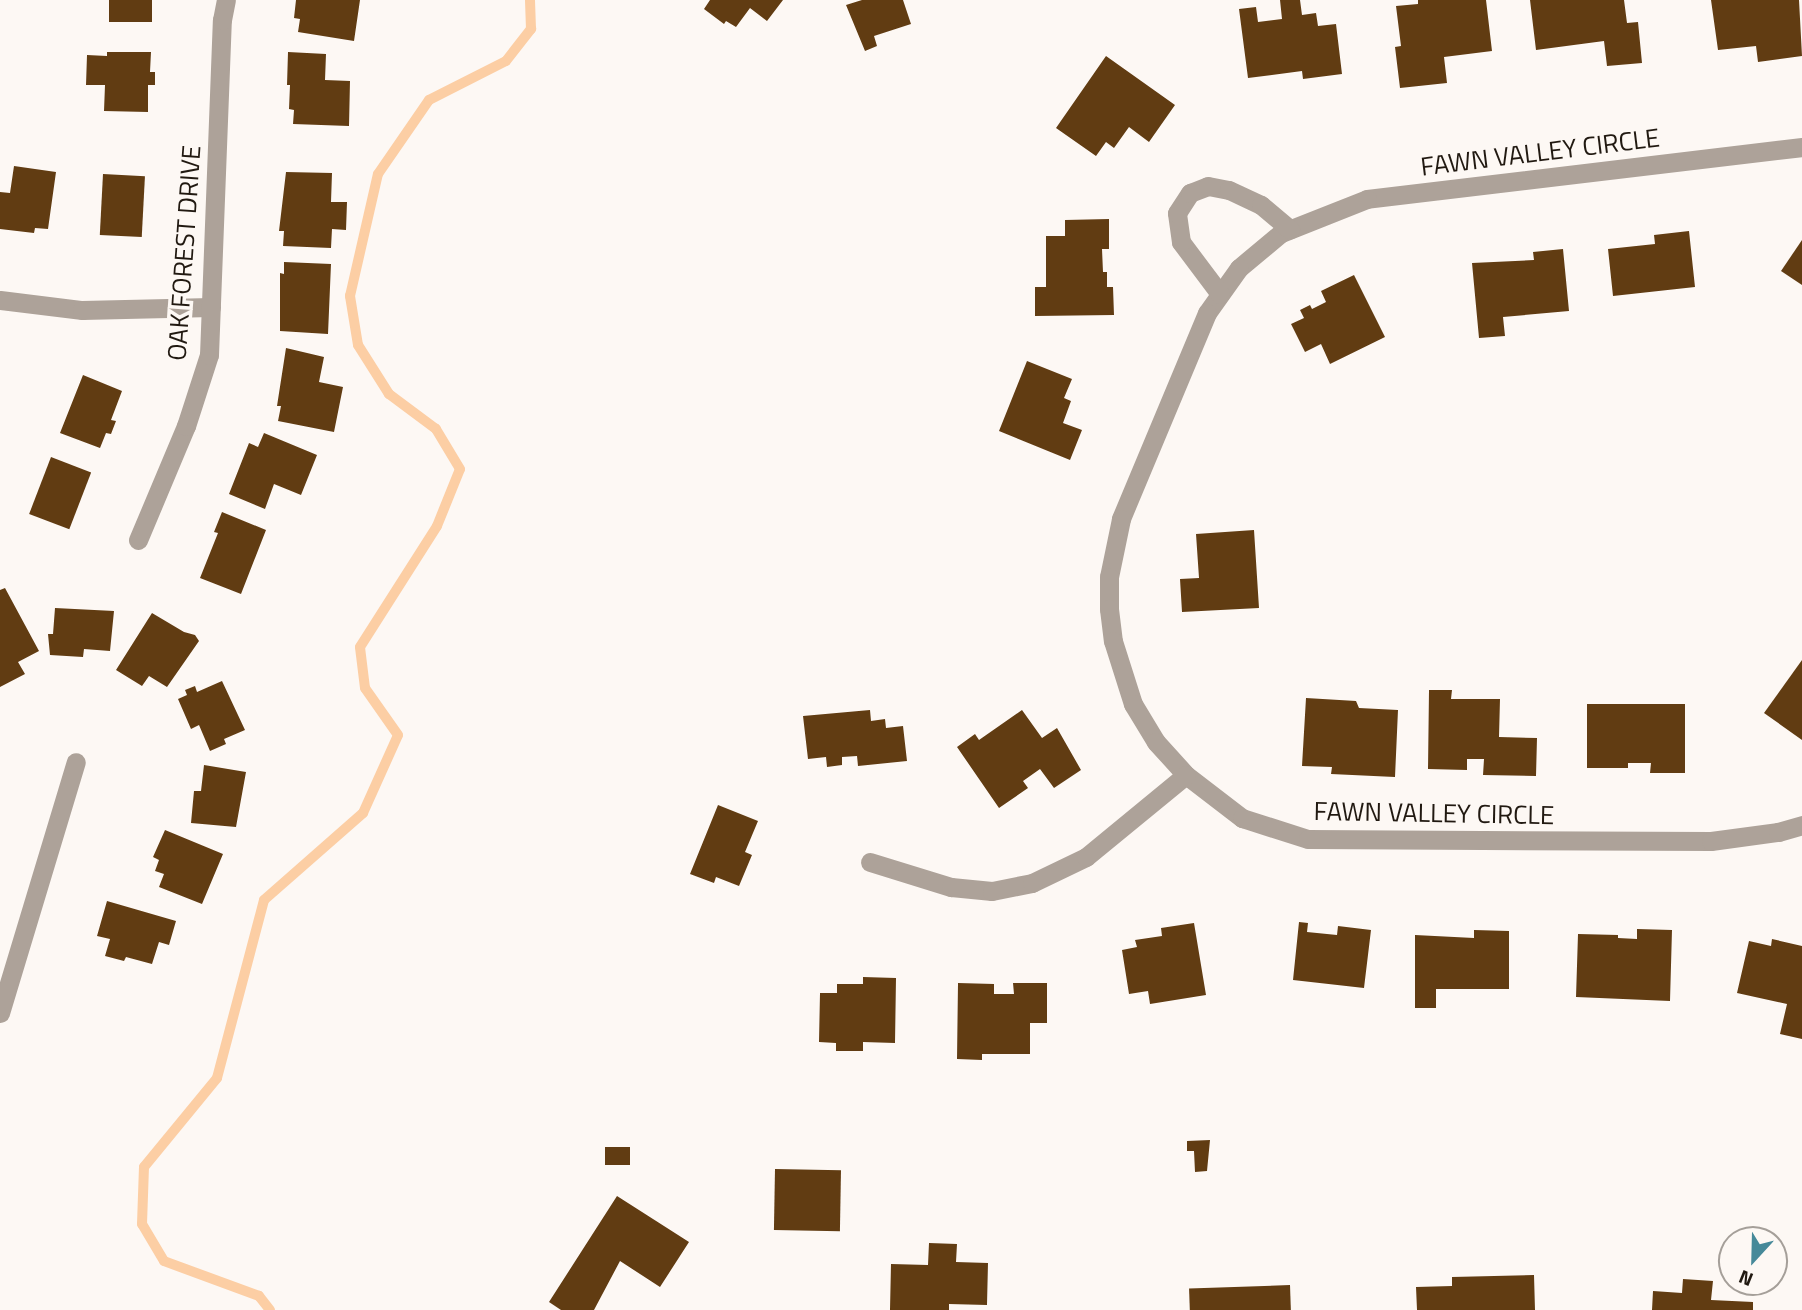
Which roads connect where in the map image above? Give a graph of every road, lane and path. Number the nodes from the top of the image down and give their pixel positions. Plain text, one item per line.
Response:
1 (226, 0) edge
2 (1802, 147) edge
3 (1290, 229) junction
4 (1220, 294) junction
5 (0, 300) edge
6 (211, 307) junction
7 (138, 540) dead end
8 (76, 762) dead end
9 (1186, 775) junction
10 (1802, 825) edge
11 (870, 862) dead end
12 (0, 1013) edge

1 - 6 street, OAK FOREST DRIVE
2 - 3 street, FAWN VALLEY CIRCLE
3 - 4 street, FAWN VALLEY CIRCLE
3 - 4 street
4 - 9 street, FAWN VALLEY CIRCLE
5 - 6 street
6 - 7 street, OAK FOREST DRIVE
8 - 12 street
9 - 10 street, FAWN VALLEY CIRCLE
9 - 11 street

